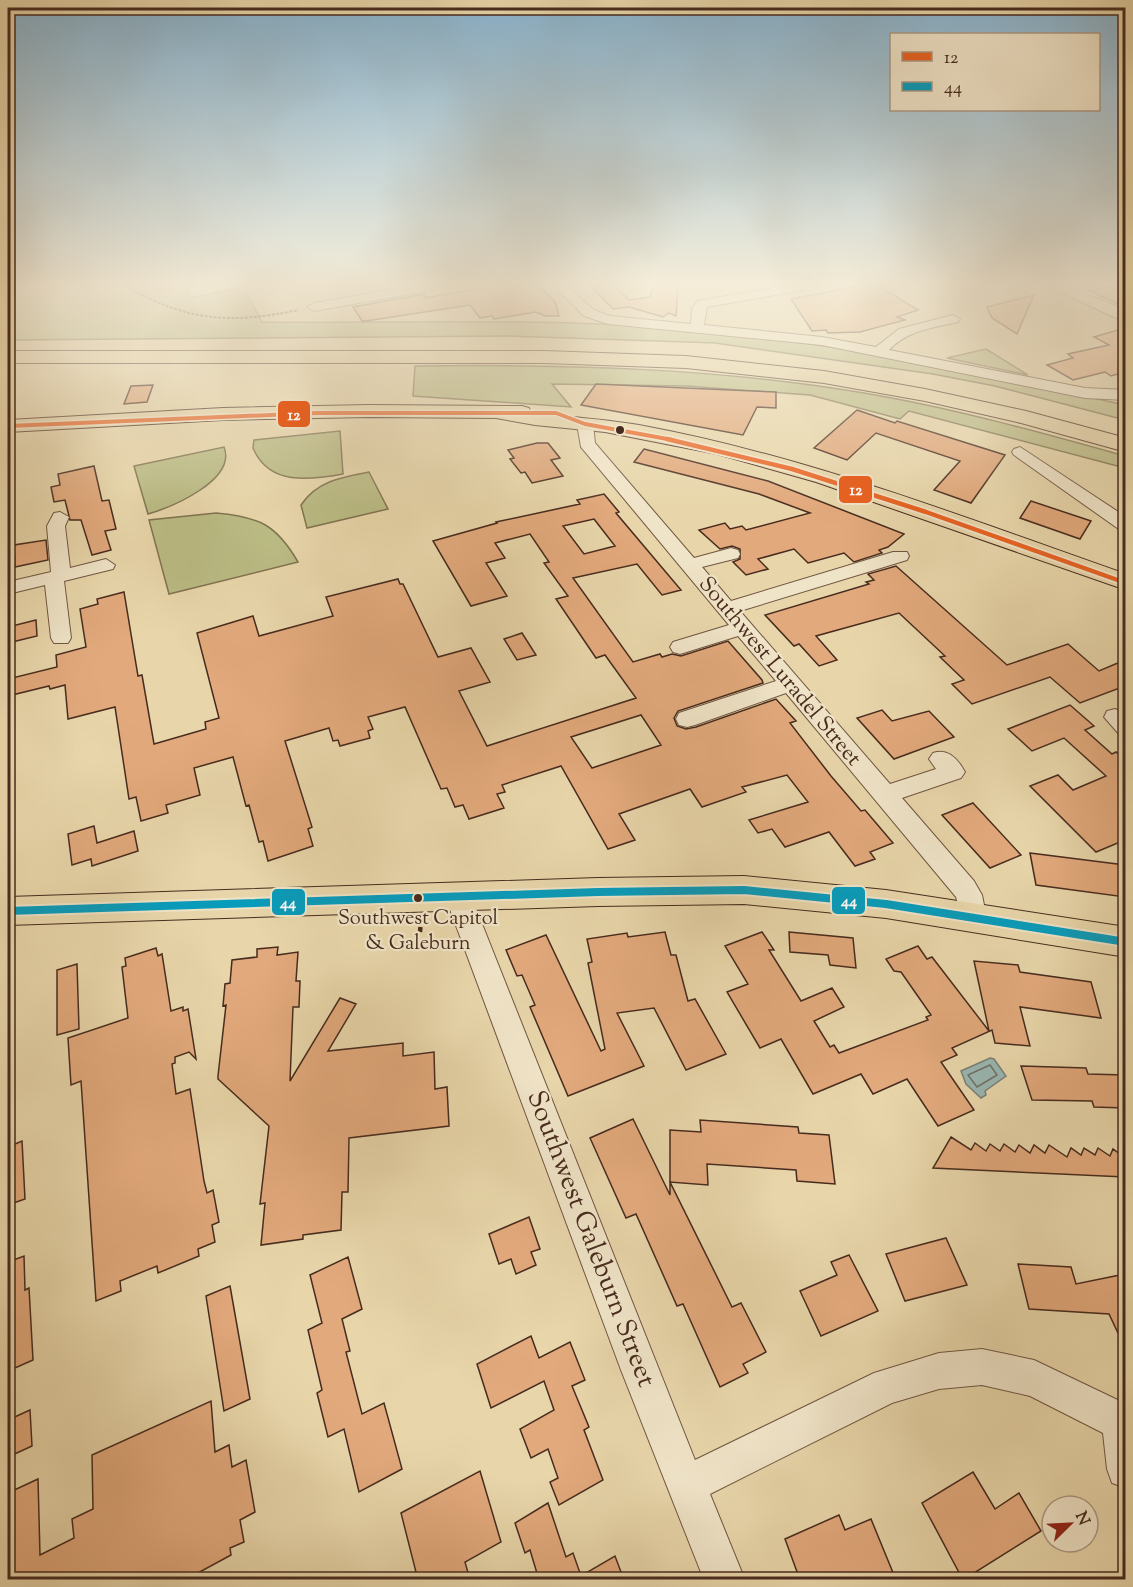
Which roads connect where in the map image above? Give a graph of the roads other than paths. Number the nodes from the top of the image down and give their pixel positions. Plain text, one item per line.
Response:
1 (636, 360) edge
2 (777, 360) edge
3 (919, 360) edge
4 (1120, 395) edge
5 (585, 424) junction
6 (8, 426) edge
7 (1125, 430) edge
8 (1125, 445) edge
9 (1020, 452) dead end
10 (60, 517) dead end
11 (1125, 526) edge
12 (731, 554) dead end
13 (900, 556) dead end
14 (106, 565) dead end
15 (688, 565) junction
16 (57, 576) junction
17 (1125, 583) edge
18 (8, 588) edge
19 (725, 609) junction
20 (742, 628) junction
21 (61, 638) dead end
22 (680, 647) dead end
23 (789, 684) junction
24 (687, 719) dead end
25 (941, 759) dead end
26 (885, 795) junction
27 (458, 896) junction
28 (8, 911) edge
29 (974, 920) junction
30 (1125, 942) edge
31 (1123, 1424) edge
32 (1125, 1469) edge
33 (687, 1485) junction
34 (725, 1580) edge

1 - 8 highway
2 - 7 highway
3 - 4 street
5 - 6 main road
5 - 15 street, Southwest Luradel Street
5 - 17 main road
9 - 11 street
10 - 16 street
12 - 15 street
13 - 19 street
14 - 16 street
15 - 19 street, Southwest Luradel Street
16 - 18 street
16 - 21 street
19 - 20 street, Southwest Luradel Street
20 - 22 street
20 - 23 street, Southwest Luradel Street
23 - 24 street
23 - 26 street, Southwest Luradel Street
25 - 26 street
26 - 29 street, Southwest Luradel Street
27 - 28 main road
27 - 29 main road
27 - 33 street, Southwest Galeburn Street
29 - 30 main road
31 - 32 street
31 - 33 street
33 - 34 street, Southwest Galeburn Street

